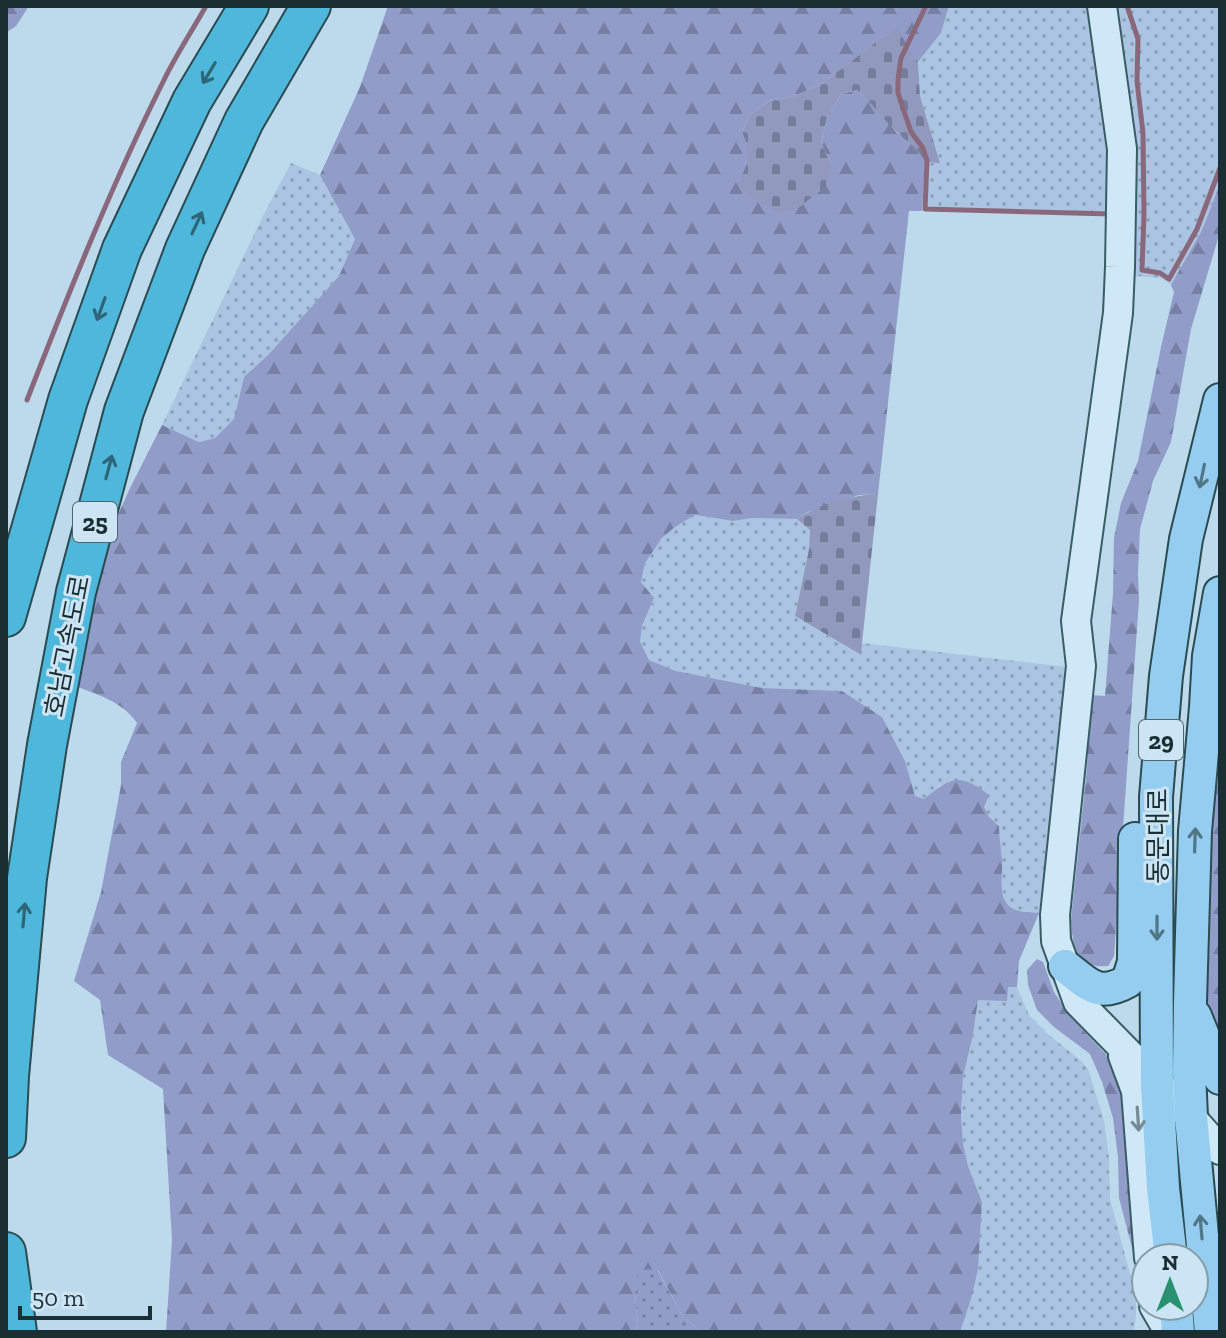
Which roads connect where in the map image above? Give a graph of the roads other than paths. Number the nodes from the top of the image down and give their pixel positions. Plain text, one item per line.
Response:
1 (249, 6) edge
2 (311, 6) edge
3 (1102, 6) edge
4 (1220, 400) edge
5 (1220, 593) edge
6 (6, 617) edge
7 (1156, 797) junction
8 (1065, 966) junction
9 (1190, 1002) junction
10 (1118, 1044) junction
11 (1220, 1078) edge
12 (1157, 1085) junction
13 (1191, 1117) junction
14 (6, 1138) edge
15 (1220, 1150) edge
16 (1148, 1242) edge
17 (1169, 1242) edge
18 (1195, 1242) edge
19 (6, 1252) edge
20 (1220, 1271) edge
21 (1210, 1291) edge
22 (17, 1332) edge

1 -> 6 highway, 25
14 -> 2 highway, 호남고속도로 / 25
3 - 8 street
4 -> 7 main road, 동문대로 / 29
9 -> 5 main road, 동문대로 / 29
7 - 8 main road
7 -> 12 main road, 동문대로 / 29
8 - 10 street
9 - 11 main road
9 - 13 main road, 동문대로 / 29
10 - 12 street
10 -> 16 street
12 - 13 street
12 - 17 main road, 동문대로 / 29
13 - 15 street
18 -> 13 main road, 동문대로 / 29
19 - 22 highway
20 - 21 main road

